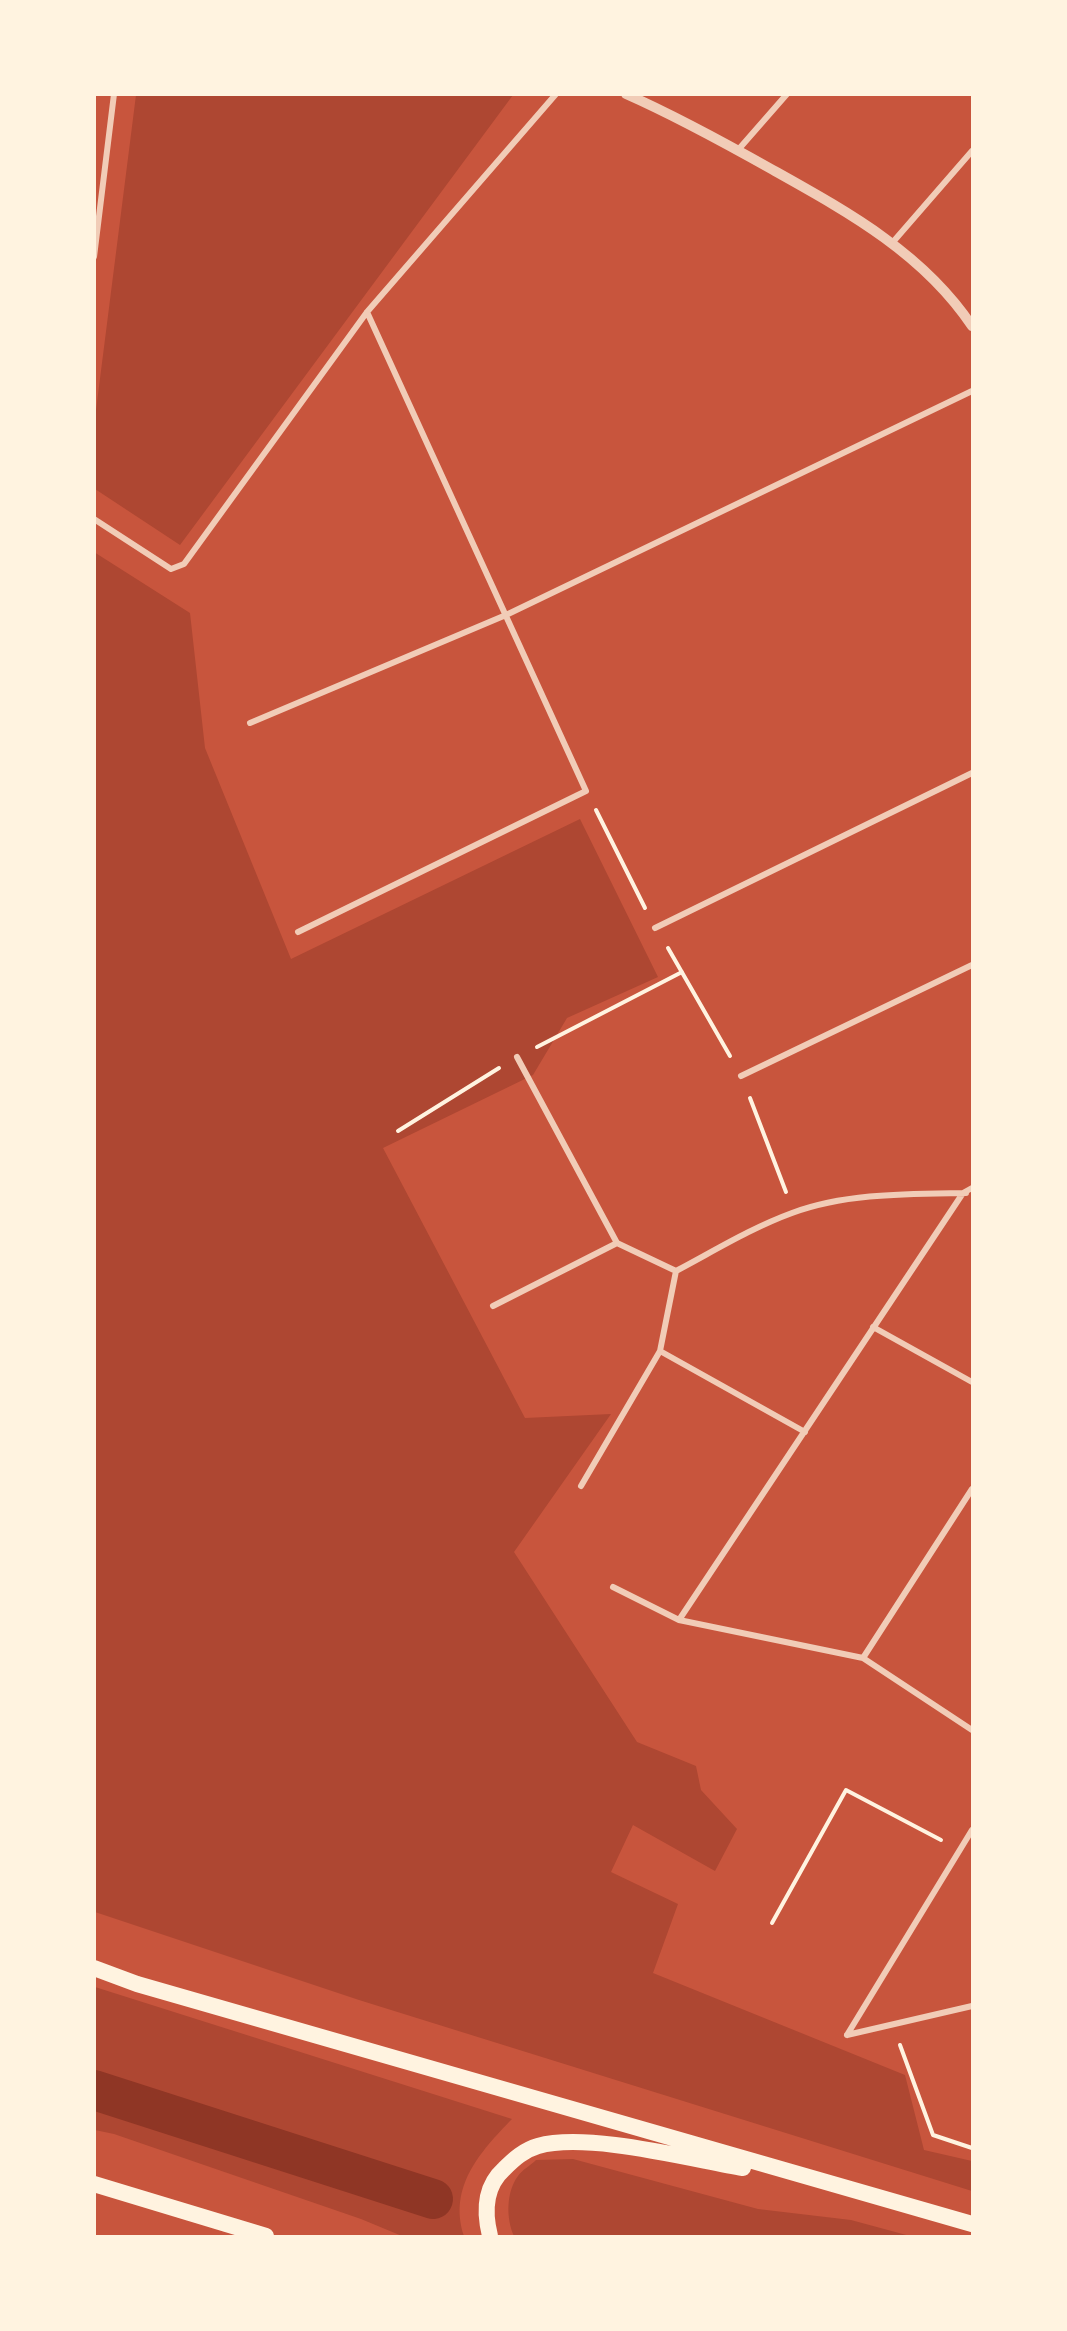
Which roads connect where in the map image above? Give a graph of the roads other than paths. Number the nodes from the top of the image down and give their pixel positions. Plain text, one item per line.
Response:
1 (114, 94) edge
2 (556, 94) edge
3 (626, 94) edge
4 (787, 94) edge
5 (738, 150) junction
6 (972, 151) edge
7 (893, 242) junction
8 (94, 257) edge
9 (367, 312) junction
10 (972, 326) edge
11 (972, 391) edge
12 (94, 519) edge
13 (506, 615) junction
14 (250, 723) dead end
15 (972, 773) edge
16 (655, 928) road end
17 (298, 932) dead end
18 (972, 966) edge
19 (517, 1057) dead end
20 (741, 1076) dead end
21 (972, 1190) edge
22 (963, 1193) junction
23 (616, 1243) junction
24 (676, 1271) junction
25 (493, 1306) dead end
26 (873, 1327) junction
27 (660, 1351) junction
28 (972, 1382) edge
29 (804, 1432) junction
30 (581, 1486) dead end
31 (972, 1489) edge
32 (613, 1587) dead end
33 (680, 1620) junction
34 (863, 1658) junction
35 (972, 1730) edge
36 (972, 1830) edge
37 (94, 1968) edge
38 (972, 2006) edge
39 (824, 2181) junction
40 (94, 2184) edge
41 (972, 2224) edge
42 (266, 2236) edge
43 (490, 2236) edge

1 - 8 street
2 - 9 street
3 - 5 street
4 - 5 street
5 - 7 street
6 - 7 street
7 - 10 street
9 - 12 street
9 - 13 street
11 - 13 street
13 - 14 street
13 - 17 street
15 - 16 street
18 - 20 street
19 - 23 street
21 - 22 street
22 - 24 street
22 - 26 street
23 - 24 street
23 - 25 street
24 - 27 street
26 - 28 street
26 - 29 street
27 - 29 street
27 - 30 street
29 - 33 street
31 - 34 street
32 - 33 street
33 - 34 street
34 - 35 street
36 - 38 street
37 - 39 highway
39 - 41 highway
39 - 43 highway
40 - 42 highway

